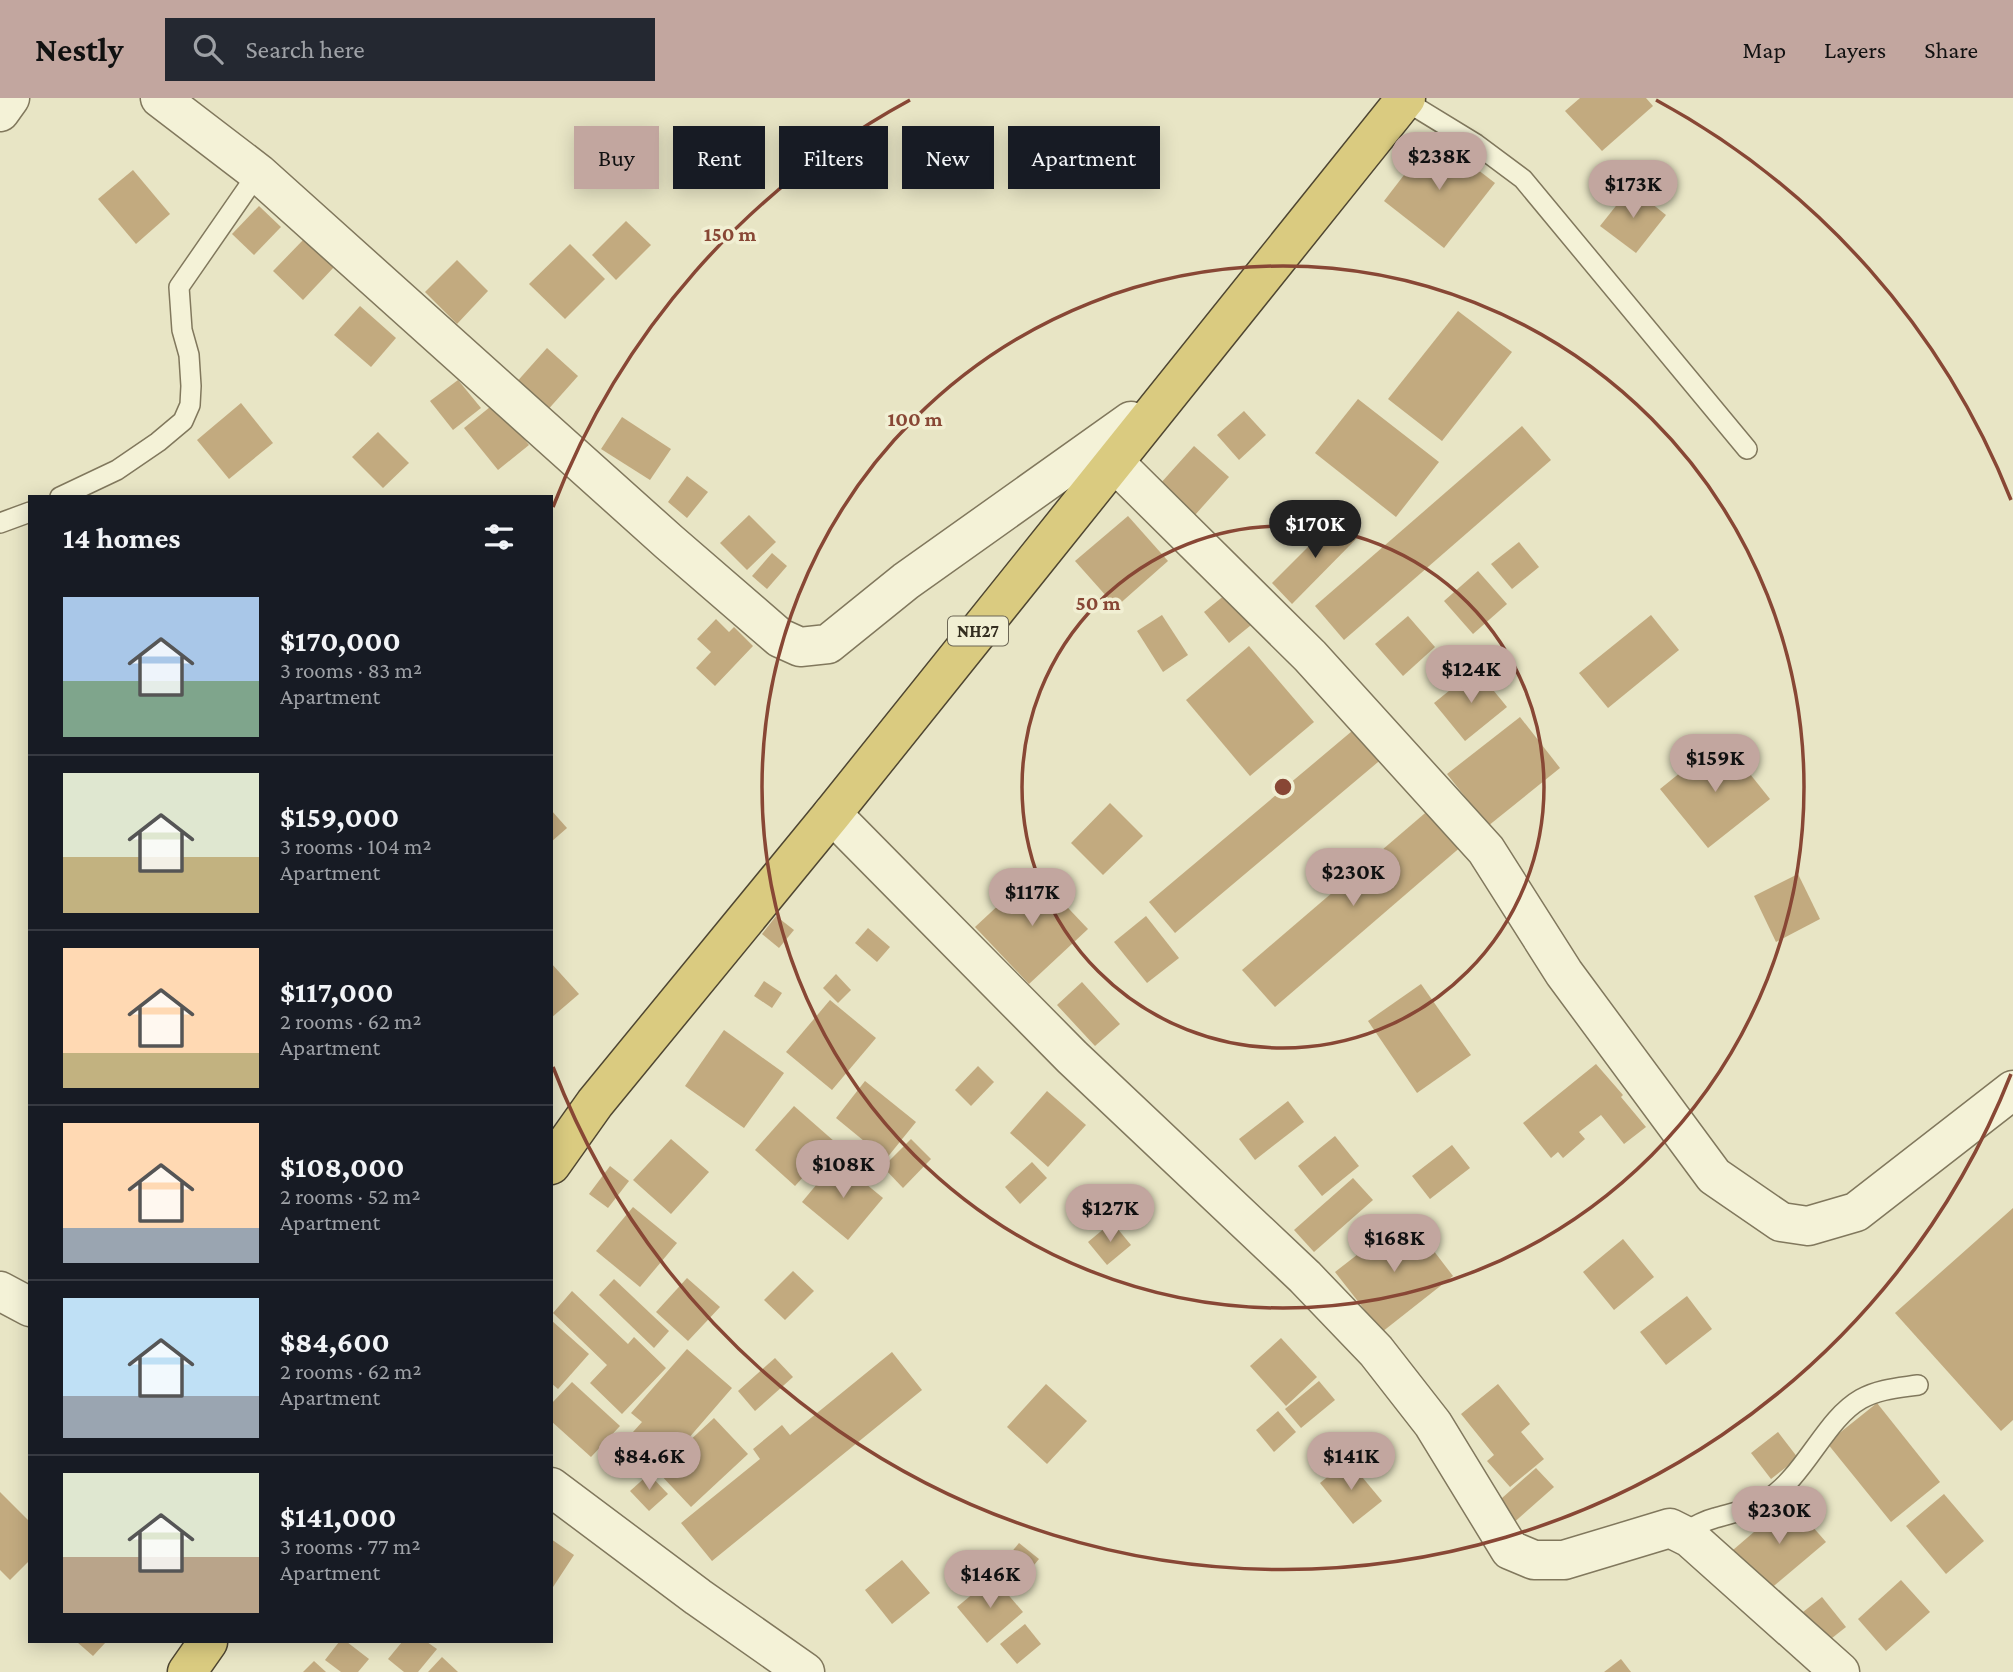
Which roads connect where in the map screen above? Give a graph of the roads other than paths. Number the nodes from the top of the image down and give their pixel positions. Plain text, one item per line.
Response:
1 (10, 98) edge
2 (160, 98) edge
3 (1405, 99) edge
4 (0, 112) edge
5 (258, 173) junction
6 (1164, 398) junction
7 (1747, 449) dead end
8 (1113, 461) junction
9 (64, 495) edge
10 (28, 513) edge
11 (0, 523) edge
12 (832, 814) junction
13 (2013, 1090) edge
14 (553, 1162) edge
15 (0, 1291) edge
16 (28, 1306) edge
17 (1918, 1385) dead end
18 (553, 1488) edge
19 (1681, 1534) junction
20 (207, 1643) edge
21 (187, 1672) edge
22 (805, 1672) edge
23 (1840, 1672) edge

1 - 4 street
2 - 5 street
3 - 6 highway, NH27
3 - 7 lane
5 - 6 street
5 - 9 lane
6 - 8 highway, NH27
8 - 12 highway, NH27
8 - 13 street
10 - 11 lane
12 - 14 highway, NH27
12 - 19 street
15 - 16 street
17 - 19 lane
18 - 22 street
19 - 23 street
20 - 21 highway

